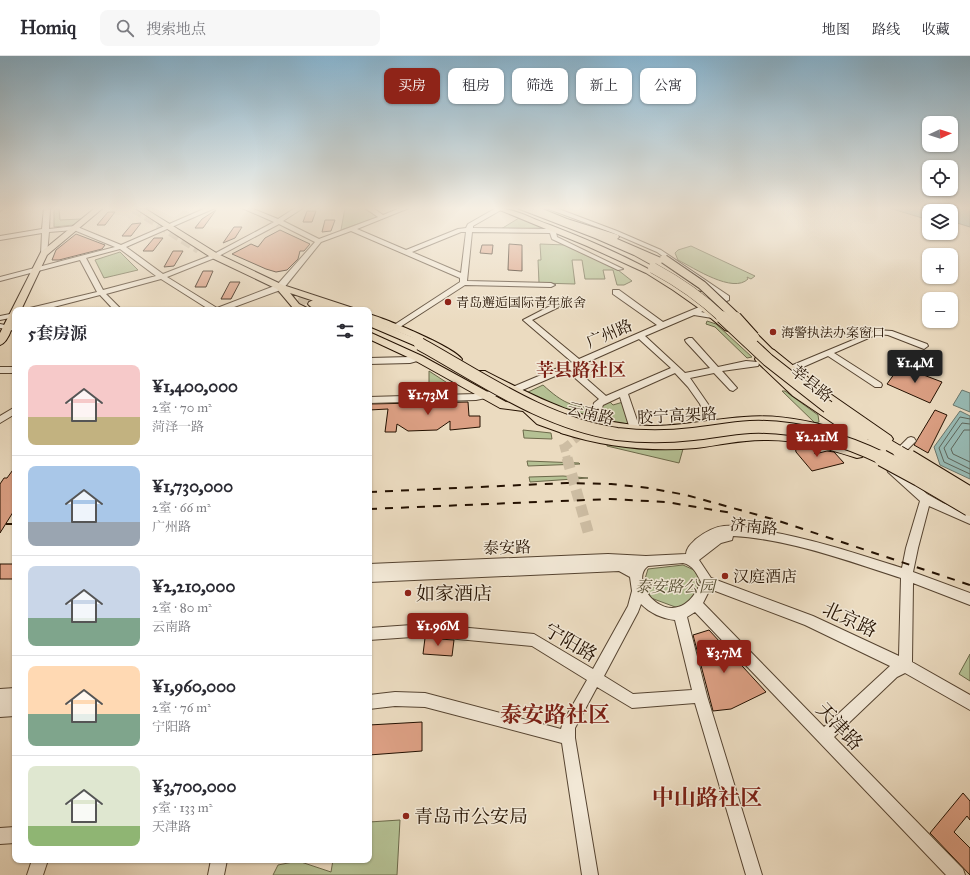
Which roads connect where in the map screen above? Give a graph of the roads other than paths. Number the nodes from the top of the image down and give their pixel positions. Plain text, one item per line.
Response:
1 (44, 246) edge
2 (53, 246) edge
3 (121, 246) joint
4 (198, 246) tunnel mouth
5 (233, 246) edge
6 (314, 246) edge
7 (392, 246) edge
8 (420, 246) edge
9 (468, 246) edge
10 (572, 246) edge
11 (596, 246) edge
12 (606, 246) edge
13 (621, 246) edge
14 (630, 246) edge
15 (636, 246) edge
16 (650, 246) edge
17 (406, 252) junction
18 (44, 254) junction
19 (214, 256) junction
20 (82, 257) junction
21 (36, 269) junction
22 (620, 269) dead end
23 (162, 276) junction
24 (0, 279) edge
25 (464, 280) junction
26 (551, 285) dead end
27 (280, 286) junction
28 (700, 288) junction
29 (102, 292) junction
30 (616, 292) dead end
31 (718, 302) junction
32 (311, 306) edge
33 (18, 307) edge
34 (44, 307) edge
35 (115, 307) edge
36 (210, 307) edge
37 (227, 307) edge
38 (341, 307) edge
39 (555, 307) dead end
40 (703, 307) junction
41 (692, 312) junction
42 (12, 314) edge
43 (715, 317) junction
44 (0, 318) edge
45 (372, 318) edge
46 (372, 324) edge
47 (663, 326) junction
48 (8, 327) edge
49 (397, 327) junction
50 (372, 335) edge
51 (372, 335) edge
52 (640, 336) junction
53 (754, 337) joint
54 (689, 340) dead end
55 (0, 342) edge
56 (924, 346) dead end
57 (419, 351) junction
58 (828, 353) junction
59 (372, 361) edge
60 (579, 363) junction
61 (755, 364) dead end
62 (568, 368) junction
63 (676, 369) junction
64 (791, 369) junction
65 (0, 370) edge
66 (12, 370) edge
67 (716, 370) junction
68 (683, 376) junction
69 (878, 384) dead end
70 (733, 388) dead end
71 (513, 390) junction
72 (623, 392) junction
73 (490, 395) junction
74 (372, 400) edge
75 (605, 400) junction
76 (526, 408) junction
77 (12, 411) edge
78 (828, 411) junction
79 (0, 412) edge
80 (12, 412) edge
81 (597, 412) dead end
82 (0, 420) edge
83 (816, 427) junction
84 (635, 429) junction
85 (566, 430) joint
86 (715, 430) junction
87 (911, 441) dead end
88 (878, 447) junction
89 (900, 450) junction
90 (881, 460) junction
91 (934, 469) junction
92 (913, 476) junction
93 (970, 489) edge
94 (970, 493) edge
95 (926, 499) junction
96 (970, 508) edge
97 (970, 513) edge
98 (970, 519) edge
99 (691, 559) junction
100 (646, 561) junction
101 (372, 569) edge
102 (636, 574) junction
103 (372, 577) edge
104 (907, 578) junction
105 (707, 582) junction
106 (970, 600) edge
107 (695, 603) junction
108 (641, 606) junction
109 (970, 606) edge
110 (680, 615) junction
111 (372, 634) edge
112 (905, 666) junction
113 (596, 678) junction
114 (12, 695) edge
115 (0, 696) edge
116 (700, 696) junction
117 (372, 702) edge
118 (970, 703) edge
119 (12, 709) edge
120 (0, 710) edge
121 (823, 737) junction
122 (568, 738) junction
123 (12, 835) edge
124 (0, 836) edge
125 (39, 863) edge
126 (218, 863) edge
127 (35, 875) edge
128 (216, 875) edge
129 (590, 875) edge
130 (754, 875) edge
131 (957, 875) edge

1 - 18 street
2 - 18 main road
3 - 20 street
3 - 23 street
4 - 19 main road
5 - 19 street
6 - 27 street
7 - 17 street
8 - 17 street
9 - 25 street
10 - 22 street
11 - 40 main road, 莘县路
12 - 78 highway, bridge
13 - 28 highway
14 - 28 main road, 莘县路
15 - 53 main road, bridge
16 - 31 street, 广州路
17 - 25 street
18 - 21 main road
19 - 23 street
19 - 27 main road
20 - 21 street
20 - 29 street
21 - 24 street
21 - 33 main road
23 - 29 street
23 - 36 street
25 - 26 street
25 - 49 street
27 - 32 main road
27 - 37 street
27 - 38 main road
28 - 31 main road, 莘县路
29 - 34 street
29 - 35 street
30 - 47 street
31 - 40 street, 广州路
31 - 64 main road, 莘县路
39 - 60 street
40 - 41 street, 广州路
40 - 43 main road, 莘县路
41 - 43 street
41 - 47 street, 广州路
42 - 44 street
43 - 78 main road, 莘县路
45 - 49 main road, 云南路
46 - 57 highway, 胶宁高架路
47 - 52 street, 广州路
48 - 55 main road
49 - 71 main road, 云南路
50 - 57 main road, 云南路
51 - 73 main road
52 - 60 street, 广州路
52 - 63 street
53 - 78 highway, bridge
54 - 67 street
56 - 58 street
57 - 59 street
57 - 73 main road, 云南路
57 - 96 highway, 胶宁高架路, bridge
58 - 64 street
58 - 69 street
60 - 62 street, 广州路
61 - 67 street
62 - 71 street, 广州路
62 - 75 street
63 - 68 street
63 - 72 street
64 - 89 main road, 莘县路
65 - 66 street
67 - 68 street
67 - 70 street
68 - 86 street
71 - 73 street, 广州路
71 - 84 main road, 云南路
72 - 75 street
72 - 84 street
73 - 74 street, 广州路
73 - 76 main road, 云南路
75 - 81 street
76 - 85 main road
76 - 86 main road, 云南路
77 - 79 street
78 - 83 main road
78 - 88 main road, 莘县路
78 - 89 highway
80 - 82 street
83 - 86 main road, 云南路
83 - 88 main road, 云南路
84 - 86 main road, 云南路
85 - 97 highway
86 - 90 main road, 云南路
87 - 89 street
88 - 91 main road
88 - 92 main road, 莘县路
89 - 91 main road, 莘县路
89 - 94 highway, bridge
90 - 92 main road, 云南路
90 - 95 street
91 - 93 main road, 莘县路
92 - 97 main road, 莘县路
95 - 98 street
95 - 104 street
99 - 100 street
99 - 104 street, 济南路
99 - 105 street
100 - 101 street, 泰安路
100 - 102 street
102 - 103 street, 泰安路
102 - 108 street
104 - 106 street, 济南路
104 - 109 street, 济南路
104 - 112 street
105 - 107 street
105 - 112 street, 北京路
107 - 110 street
107 - 121 street, 天津路
108 - 110 street
108 - 113 street
110 - 116 street
111 - 113 street, 宁阳路
112 - 118 street, 北京路
112 - 121 street
113 - 116 street, 宁阳路
113 - 122 street
114 - 115 street
116 - 130 street
117 - 122 street
119 - 120 street
121 - 131 street, 天津路
122 - 129 street
123 - 124 street
125 - 127 street
126 - 128 street

